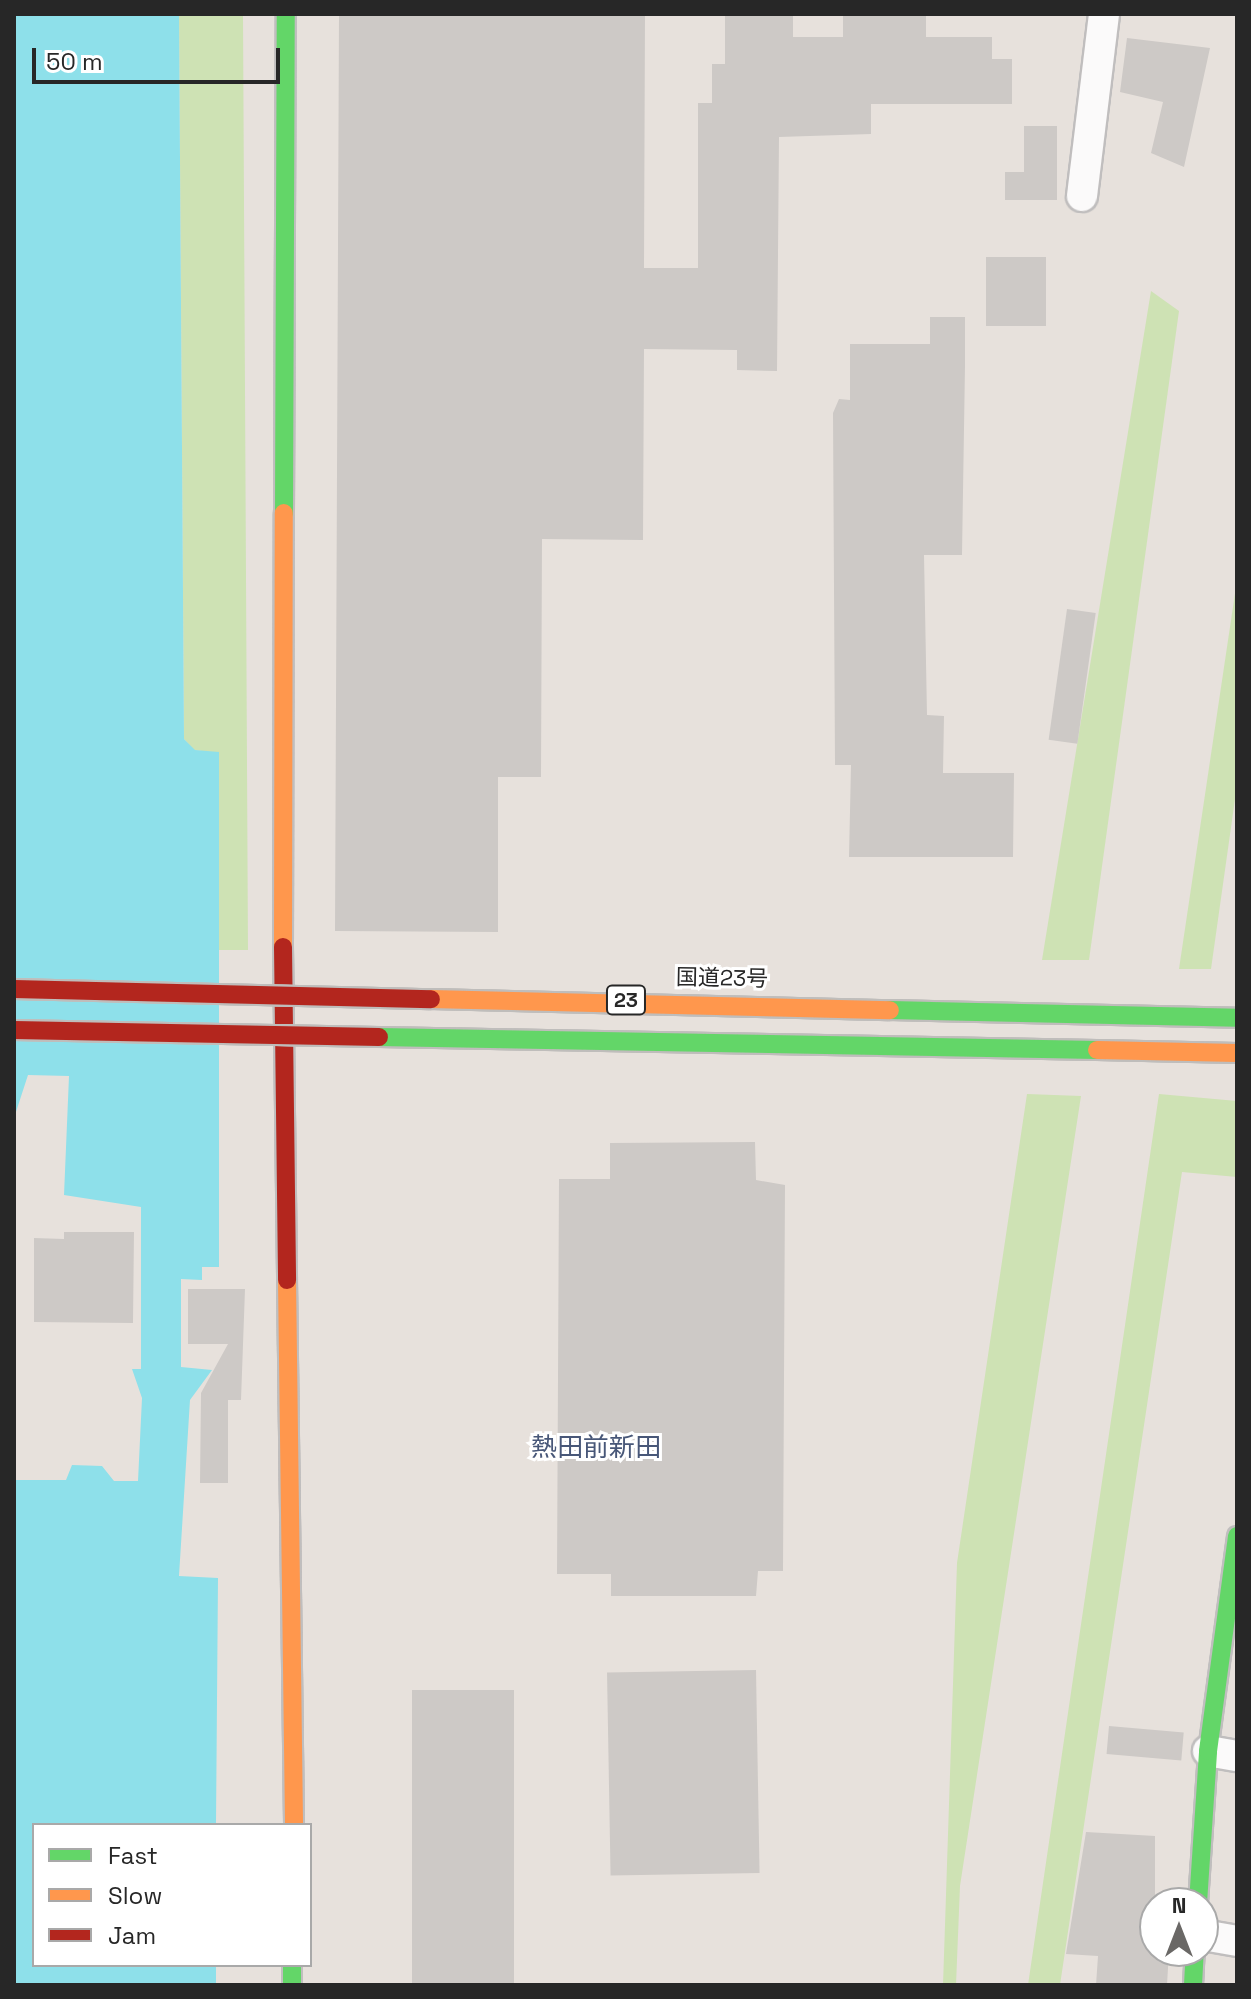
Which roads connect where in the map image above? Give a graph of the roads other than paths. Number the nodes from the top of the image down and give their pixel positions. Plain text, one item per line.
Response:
1 (286, 14) edge
2 (1104, 14) edge
3 (1082, 196) dead end
4 (14, 989) edge
5 (1237, 1018) edge
6 (14, 1030) edge
7 (1237, 1053) edge
8 (1236, 1552) edge
9 (1222, 1754) edge
10 (294, 1823) edge
11 (1201, 1887) edge

1 - 10 main road
2 - 3 street
4 - 5 main road, 国道23号 / 23, bridge
6 - 7 main road, 23, bridge
8 - 9 main road
9 - 11 main road

